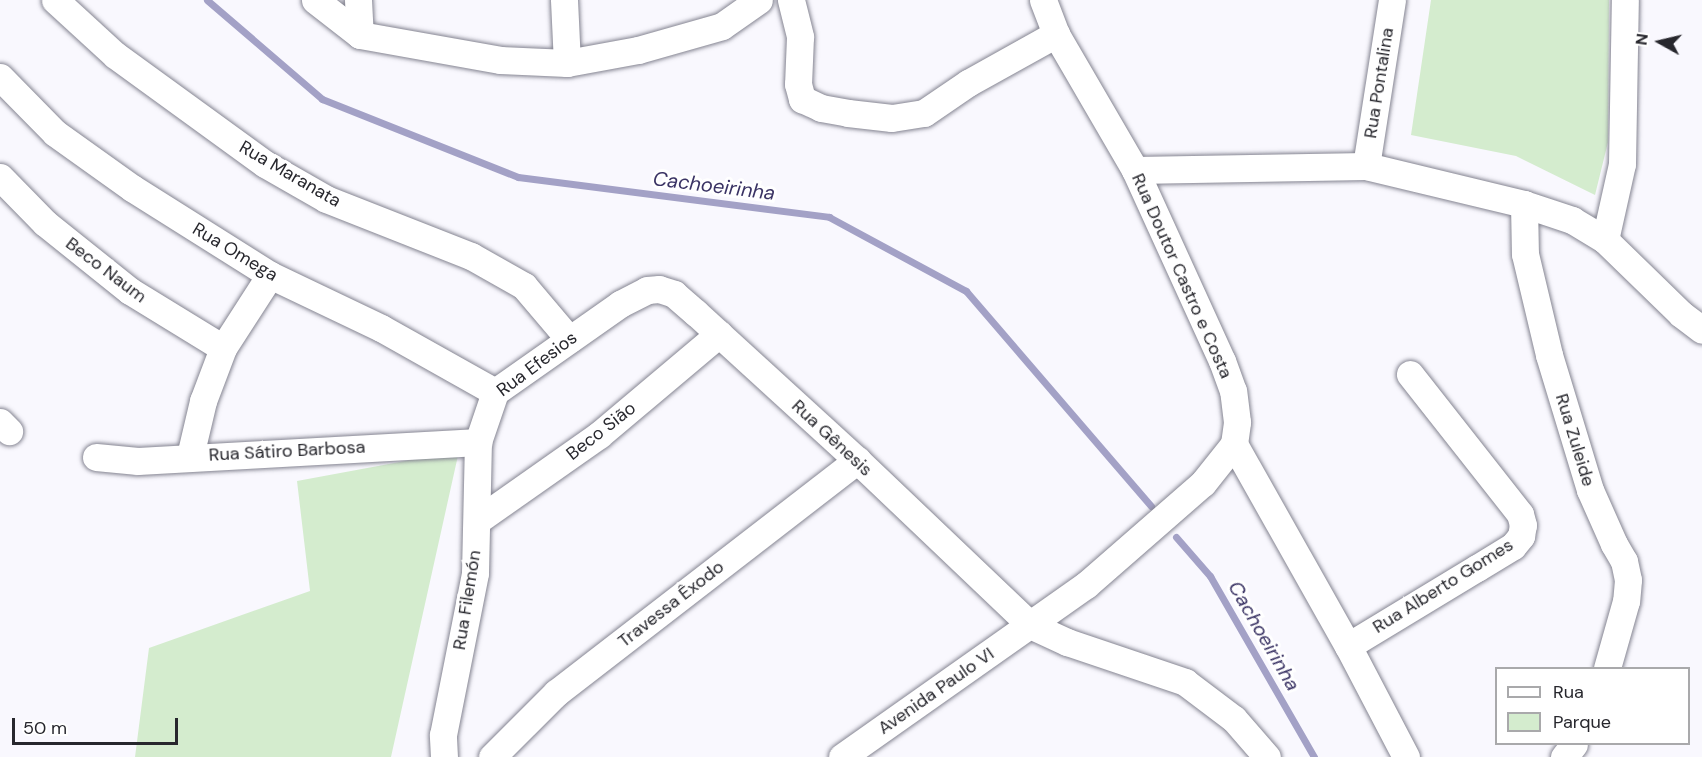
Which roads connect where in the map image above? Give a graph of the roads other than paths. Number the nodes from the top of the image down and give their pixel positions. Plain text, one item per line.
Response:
1 (55, 0) edge
2 (315, 0) edge
3 (358, 0) edge
4 (564, 0) edge
5 (759, 0) edge
6 (791, 0) edge
7 (1042, 0) edge
8 (1392, 0) edge
9 (1625, 0) edge
10 (1056, 34) junction
11 (360, 35) junction
12 (567, 63) junction
13 (0, 77) edge
14 (1366, 166) junction
15 (1135, 170) junction
16 (0, 177) edge
17 (1524, 204) junction
18 (1605, 240) junction
19 (270, 275) junction
20 (620, 304) joint
21 (1702, 330) edge
22 (719, 334) junction
23 (569, 339) junction
24 (223, 348) junction
25 (1410, 374) dead end
26 (495, 392) junction
27 (478, 442) junction
28 (1234, 444) junction
29 (190, 456) junction
30 (96, 457) dead end
31 (857, 460) junction
32 (477, 520) junction
33 (1030, 625) junction
34 (1348, 646) junction
35 (1608, 667) edge
36 (1573, 745) edge
37 (444, 757) edge
38 (492, 757) edge
39 (842, 757) edge
40 (1267, 757) edge
41 (1406, 757) edge
42 (1564, 757) edge

1 - 23 street, Rua Maranata
2 - 11 street
3 - 11 street
4 - 12 street
5 - 12 street
6 - 10 street
7 - 10 street, Rua Doutor Castro e Costa
8 - 14 street, Rua Pontalina
9 - 18 street
10 - 15 street, Rua Doutor Castro e Costa
11 - 12 street
13 - 19 street, Rua Omega
14 - 15 street
14 - 17 street
15 - 28 street, Rua Doutor Castro e Costa
16 - 24 street, Beco Naum
17 - 18 street
17 - 35 street, Rua Zuleide
18 - 21 street
19 - 24 street
19 - 26 street, Rua Omega
20 - 22 street, Rua Gênesis
20 - 23 street, Rua Efesios
22 - 31 street, Rua Gênesis
22 - 32 street, Beco Sião
23 - 26 street, Rua Efesios
24 - 29 street
25 - 34 street, Rua Alberto Gomes
26 - 27 street, Rua Efesios
27 - 29 street, Rua Sátiro Barbosa
27 - 32 street, Rua Filemón
28 - 33 street
28 - 34 street
29 - 30 street, Rua Sátiro Barbosa
31 - 33 street, Rua Gênesis
31 - 38 street, Travessa Êxodo
32 - 37 street, Rua Filemón
33 - 39 street, Avenida Paulo VI
33 - 40 street, Rua Gênesis
34 - 41 street
36 - 42 street

